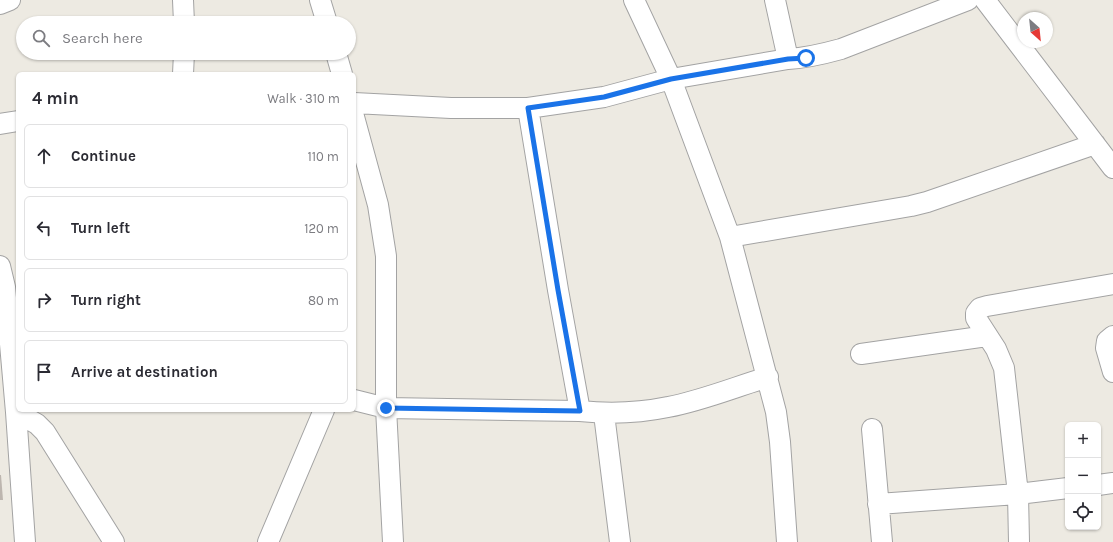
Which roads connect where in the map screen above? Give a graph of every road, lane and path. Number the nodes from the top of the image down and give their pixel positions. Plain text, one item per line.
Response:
1 (10, 0) edge
2 (183, 0) edge
3 (320, 0) edge
4 (634, 0) edge
5 (775, 0) edge
6 (968, 0) edge
7 (985, 0) edge
8 (0, 4) edge
9 (184, 16) edge
10 (325, 16) edge
11 (788, 59) junction
12 (184, 60) edge
13 (338, 60) edge
14 (183, 72) edge
15 (341, 72) edge
16 (671, 79) junction
17 (356, 103) edge
18 (528, 108) junction
19 (16, 121) edge
20 (0, 124) edge
21 (356, 124) edge
22 (1095, 144) junction
23 (1113, 168) edge
24 (730, 237) junction
25 (0, 266) edge
26 (1113, 284) edge
27 (2, 287) edge
28 (987, 336) junction
29 (1113, 336) edge
30 (861, 354) dead end
31 (1113, 372) edge
32 (768, 377) junction
33 (11, 392) edge
34 (356, 400) edge
35 (386, 408) junction
36 (580, 411) junction
37 (16, 412) junction
38 (323, 412) edge
39 (604, 414) junction
40 (872, 430) dead end
41 (1113, 484) edge
42 (1101, 485) edge
43 (1065, 488) edge
44 (1018, 494) junction
45 (878, 504) junction
46 (25, 542) edge
47 (114, 542) edge
48 (268, 542) edge
49 (392, 542) edge
50 (620, 542) edge
51 (787, 542) edge
52 (882, 542) edge
53 (1019, 542) edge

1 - 8 street
2 - 9 street
3 - 10 street
4 - 16 street
5 - 11 street
6 - 11 street
7 - 22 street
11 - 16 street
12 - 14 street
13 - 15 street
16 - 18 street
16 - 24 street
17 - 18 street
18 - 36 street
19 - 20 street
21 - 35 street
22 - 23 street
22 - 24 street
24 - 32 street
25 - 27 street
26 - 28 street
27 - 33 street
28 - 30 street
28 - 44 street
29 - 31 street
32 - 39 street
32 - 51 street
33 - 37 street
34 - 35 street
35 - 36 street
35 - 49 street
36 - 39 street
37 - 46 street
37 - 47 street
38 - 48 street
39 - 50 street
40 - 45 street
41 - 42 street
43 - 44 street
44 - 45 street
44 - 53 street
45 - 52 street

